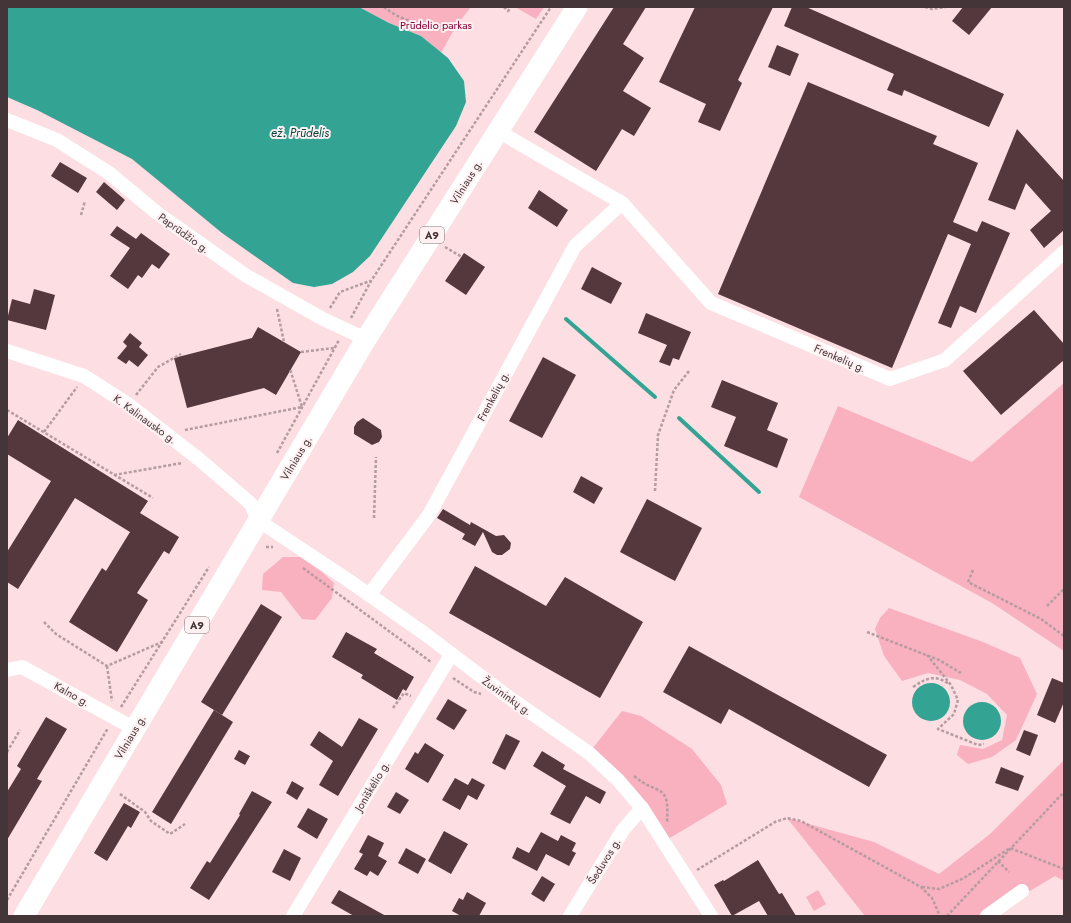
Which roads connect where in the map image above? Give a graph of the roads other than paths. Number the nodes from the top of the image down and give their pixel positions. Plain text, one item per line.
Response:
1 (578, 7) edge
2 (7, 120) edge
3 (498, 132) junction
4 (622, 204) junction
5 (1064, 252) edge
6 (366, 339) junction
7 (7, 351) edge
8 (259, 521) junction
9 (369, 595) junction
10 (451, 655) junction
11 (7, 670) edge
12 (135, 729) junction
13 (642, 808) junction
14 (1022, 892) dead end
15 (24, 916) edge
16 (293, 916) edge
17 (570, 916) edge
18 (711, 916) edge
19 (987, 916) edge

1 - 3 highway, Vilniaus g. / A9
2 - 6 street, Paprūdžio g.
3 - 4 street, Frenkelių g.
3 - 6 highway, Vilniaus g. / A9
4 - 5 street, Frenkelių g.
4 - 9 street, Frenkelių g.
6 - 8 highway, Vilniaus g. / A9
7 - 8 street, K. Kalinausko g.
8 - 9 street, Žuvininkų g.
8 - 12 highway, Vilniaus g. / A9
9 - 10 street, Žuvininkų g.
10 - 13 street, Žuvininkų g.
10 - 16 street, Joniškėlio g.
11 - 12 street, Kalno g.
12 - 15 highway, Vilniaus g. / A9
13 - 17 street, Šeduvos g.
13 - 18 street, Žuvininkų g.
14 - 19 street

